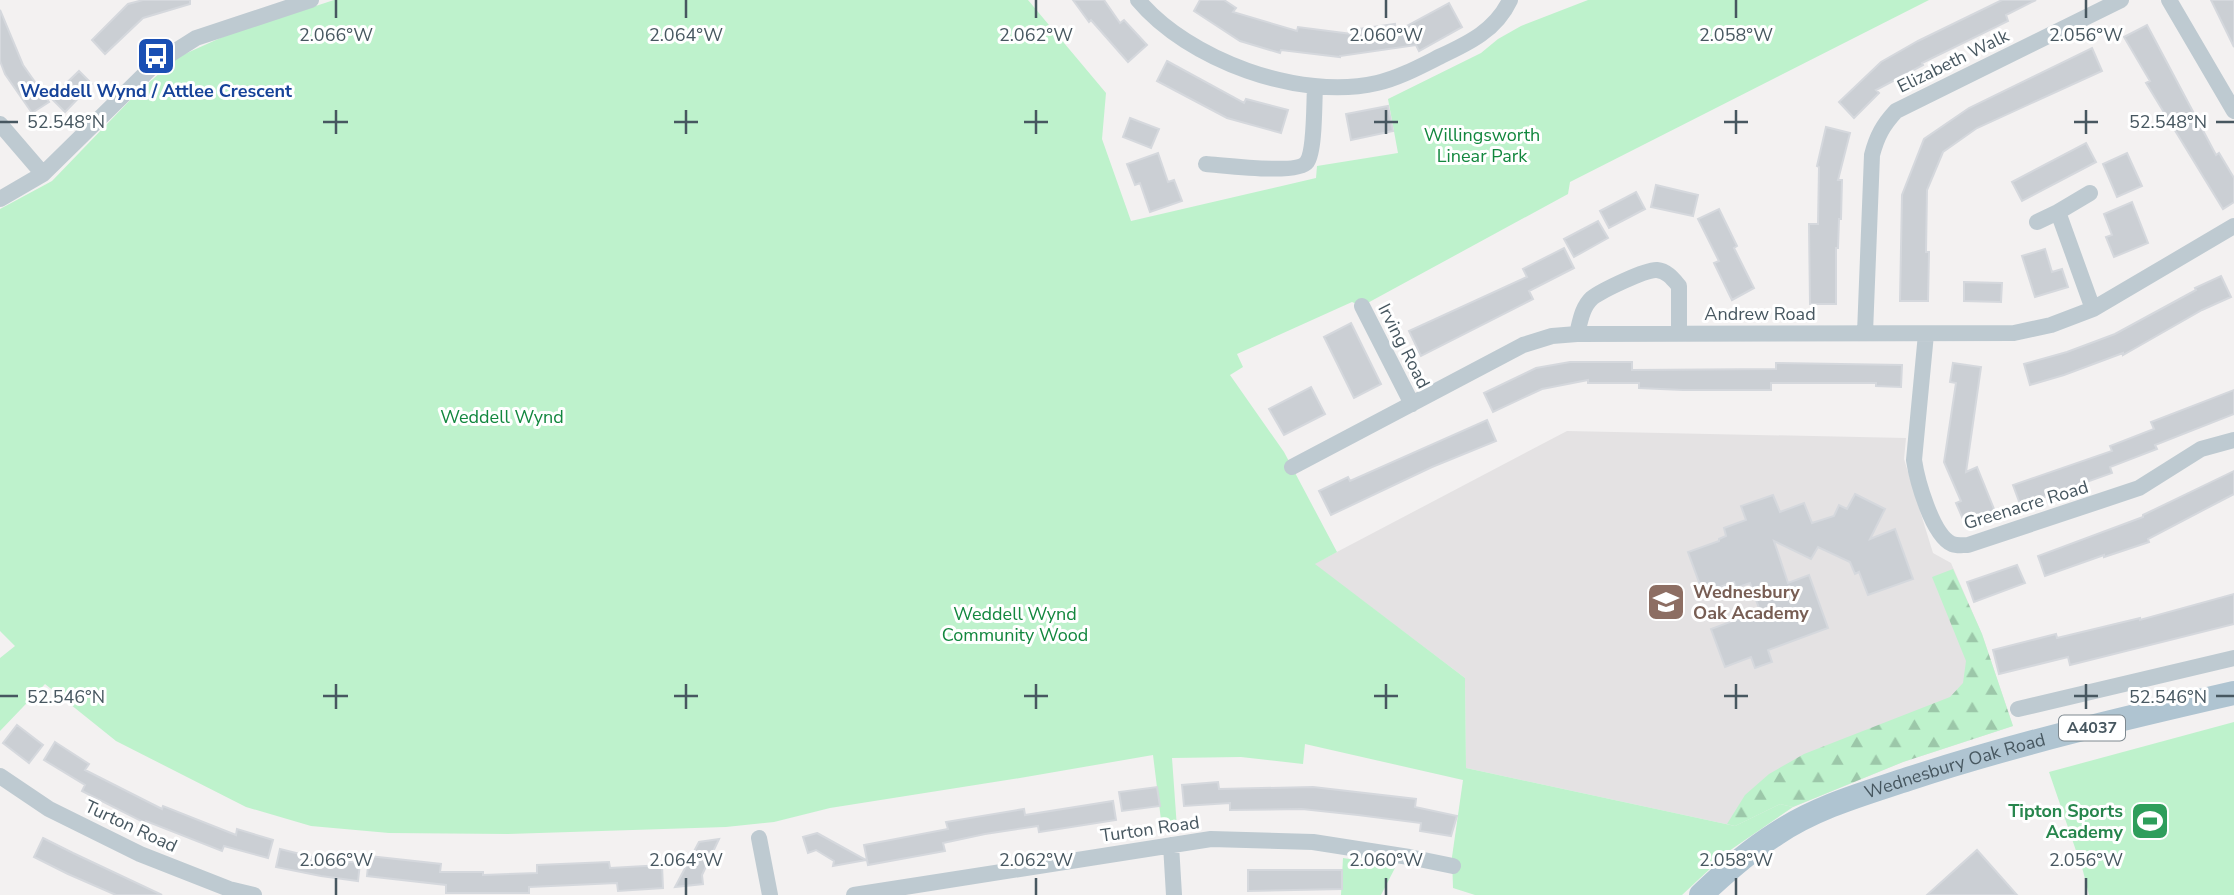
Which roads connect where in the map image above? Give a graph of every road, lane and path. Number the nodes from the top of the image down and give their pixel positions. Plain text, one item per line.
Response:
1 (311, 0) edge
2 (1138, 0) edge
3 (1510, 0) edge
4 (2121, 0) edge
5 (2169, 0) edge
6 (2093, 6) edge
7 (1315, 87) junction
8 (2234, 111) edge
9 (0, 124) edge
10 (1206, 164) dead end
11 (43, 174) junction
12 (2090, 193) dead end
13 (0, 199) edge
14 (2058, 212) junction
15 (2037, 222) dead end
16 (2234, 226) edge
17 (1362, 306) dead end
18 (2093, 309) junction
19 (1679, 332) junction
20 (1865, 333) junction
21 (1577, 334) junction
22 (1926, 334) junction
23 (1412, 404) junction
24 (2234, 440) edge
25 (1292, 467) dead end
26 (2234, 658) edge
27 (2234, 693) edge
28 (2018, 709) dead end
29 (0, 776) edge
30 (759, 838) dead end
31 (1171, 845) junction
32 (1453, 866) dead end
33 (254, 895) edge
34 (770, 895) edge
35 (854, 895) edge
36 (1174, 895) edge
37 (1701, 895) edge

1 - 11 street
2 - 7 street
3 - 7 street
4 - 6 street, Elizabeth Walk
5 - 8 street
6 - 20 street, Elizabeth Walk
7 - 10 street
9 - 11 street
11 - 13 street
12 - 14 street
14 - 15 street
14 - 18 street
16 - 18 street, Andrew Road
17 - 23 street, Irving Road
18 - 22 street, Andrew Road
19 - 20 street, Andrew Road
19 - 21 street, Andrew Road
19 - 21 street
20 - 22 street, Andrew Road
21 - 23 street, Andrew Road
22 - 24 street, Greenacre Road
23 - 25 street, Andrew Road
26 - 28 street
27 - 37 main road, Wednesbury Oak Road / A4037
29 - 33 street, Turton Road
30 - 34 street
31 - 32 street, Turton Road
31 - 35 street, Turton Road
31 - 36 street

